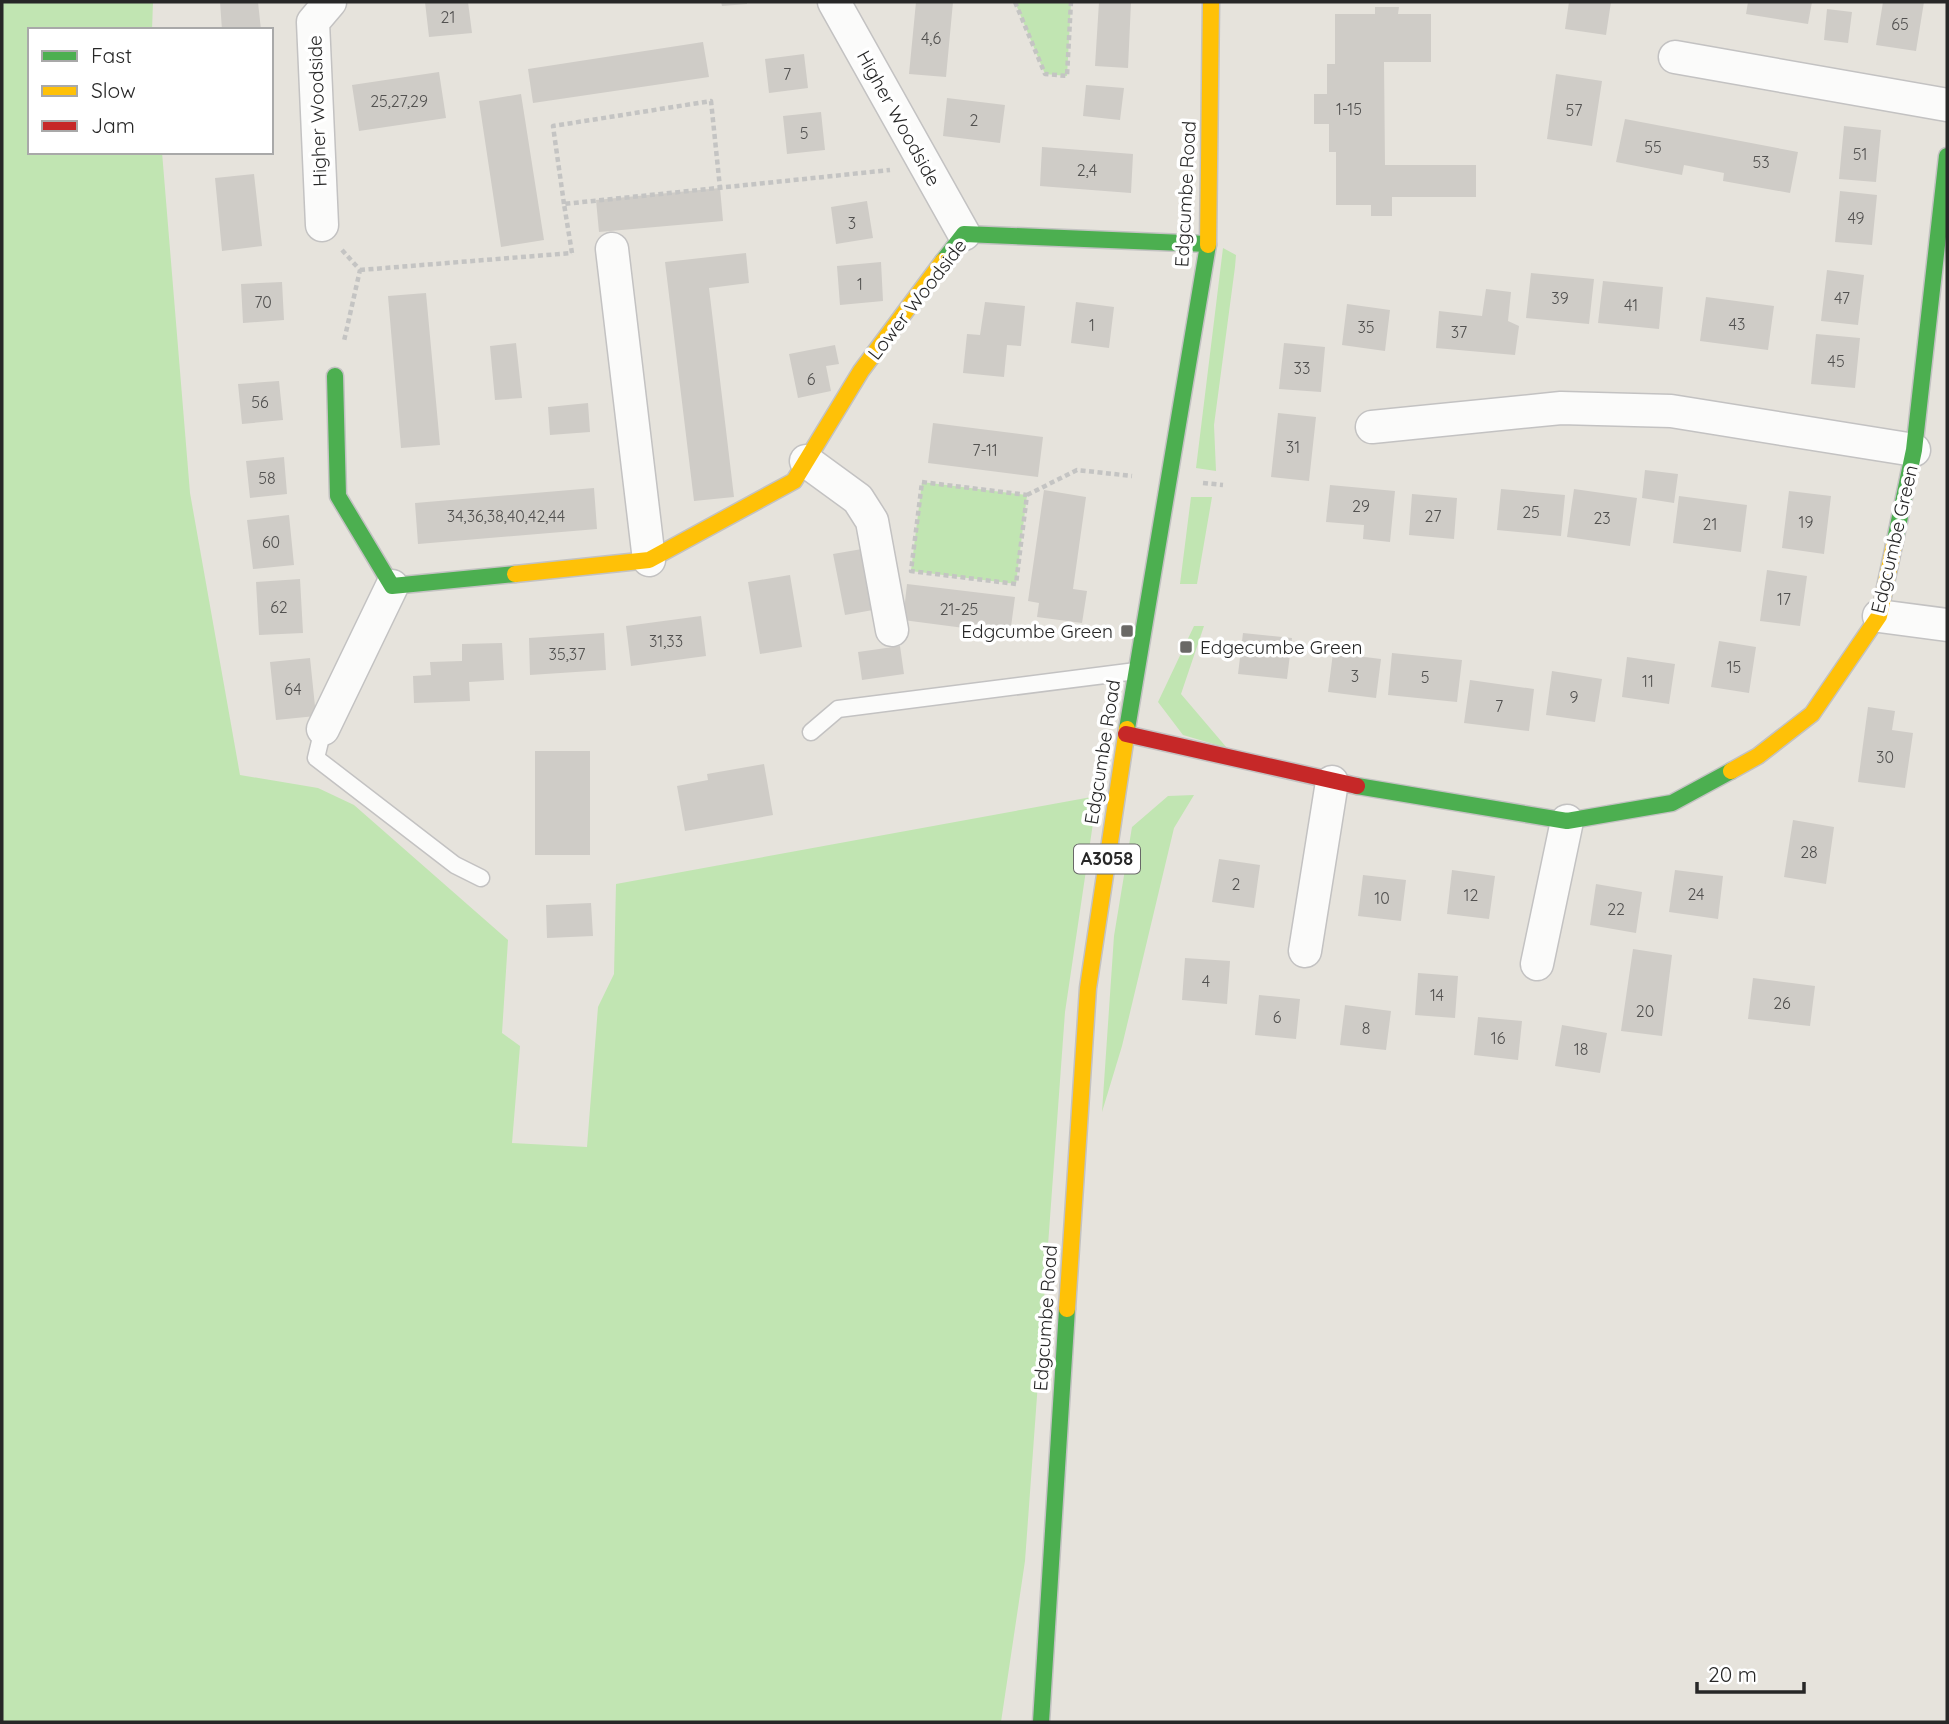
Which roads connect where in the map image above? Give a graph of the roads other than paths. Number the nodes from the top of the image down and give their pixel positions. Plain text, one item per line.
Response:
1 (330, 2) edge
2 (834, 2) edge
3 (1211, 2) edge
4 (1675, 57) dead end
5 (1947, 105) edge
6 (1947, 156) edge
7 (321, 225) road end
8 (964, 234) junction
9 (1208, 244) junction
10 (612, 249) road end
11 (335, 376) road end
12 (1372, 427) dead end
13 (1914, 450) junction
14 (806, 461) junction
15 (649, 560) junction
16 (392, 586) junction
17 (1879, 616) junction
18 (1947, 625) edge
19 (892, 630) dead end
20 (1136, 671) junction
21 (323, 729) joint
22 (811, 732) dead end
23 (1125, 734) junction
24 (1332, 782) junction
25 (1566, 821) junction
26 (481, 878) dead end
27 (1305, 951) dead end
28 (1537, 964) dead end
29 (1041, 1722) edge

1 - 7 street, Higher Woodside
2 - 8 street, Higher Woodside
3 - 9 street, Edgcumbe Road / A3058
4 - 5 street
6 - 13 street, Edgcumbe Green
8 - 9 street, Lower Woodside
8 - 14 street, Lower Woodside
9 - 20 street, Edgcumbe Road / A3058
10 - 15 street
11 - 16 street
12 - 13 street, Edgcumbe Green
13 - 17 street, Edgcumbe Green
14 - 15 street, Lower Woodside
14 - 19 street
15 - 16 street, Lower Woodside
16 - 21 street
17 - 18 street
17 - 25 street, Edgcumbe Green
20 - 22 lane
20 - 23 street, Edgcumbe Road / A3058
21 - 26 lane
23 - 24 street, Edgcumbe Green
23 - 29 street, Edgcumbe Road / A3058
24 - 25 street, Edgcumbe Green
24 - 27 street
25 - 28 street

